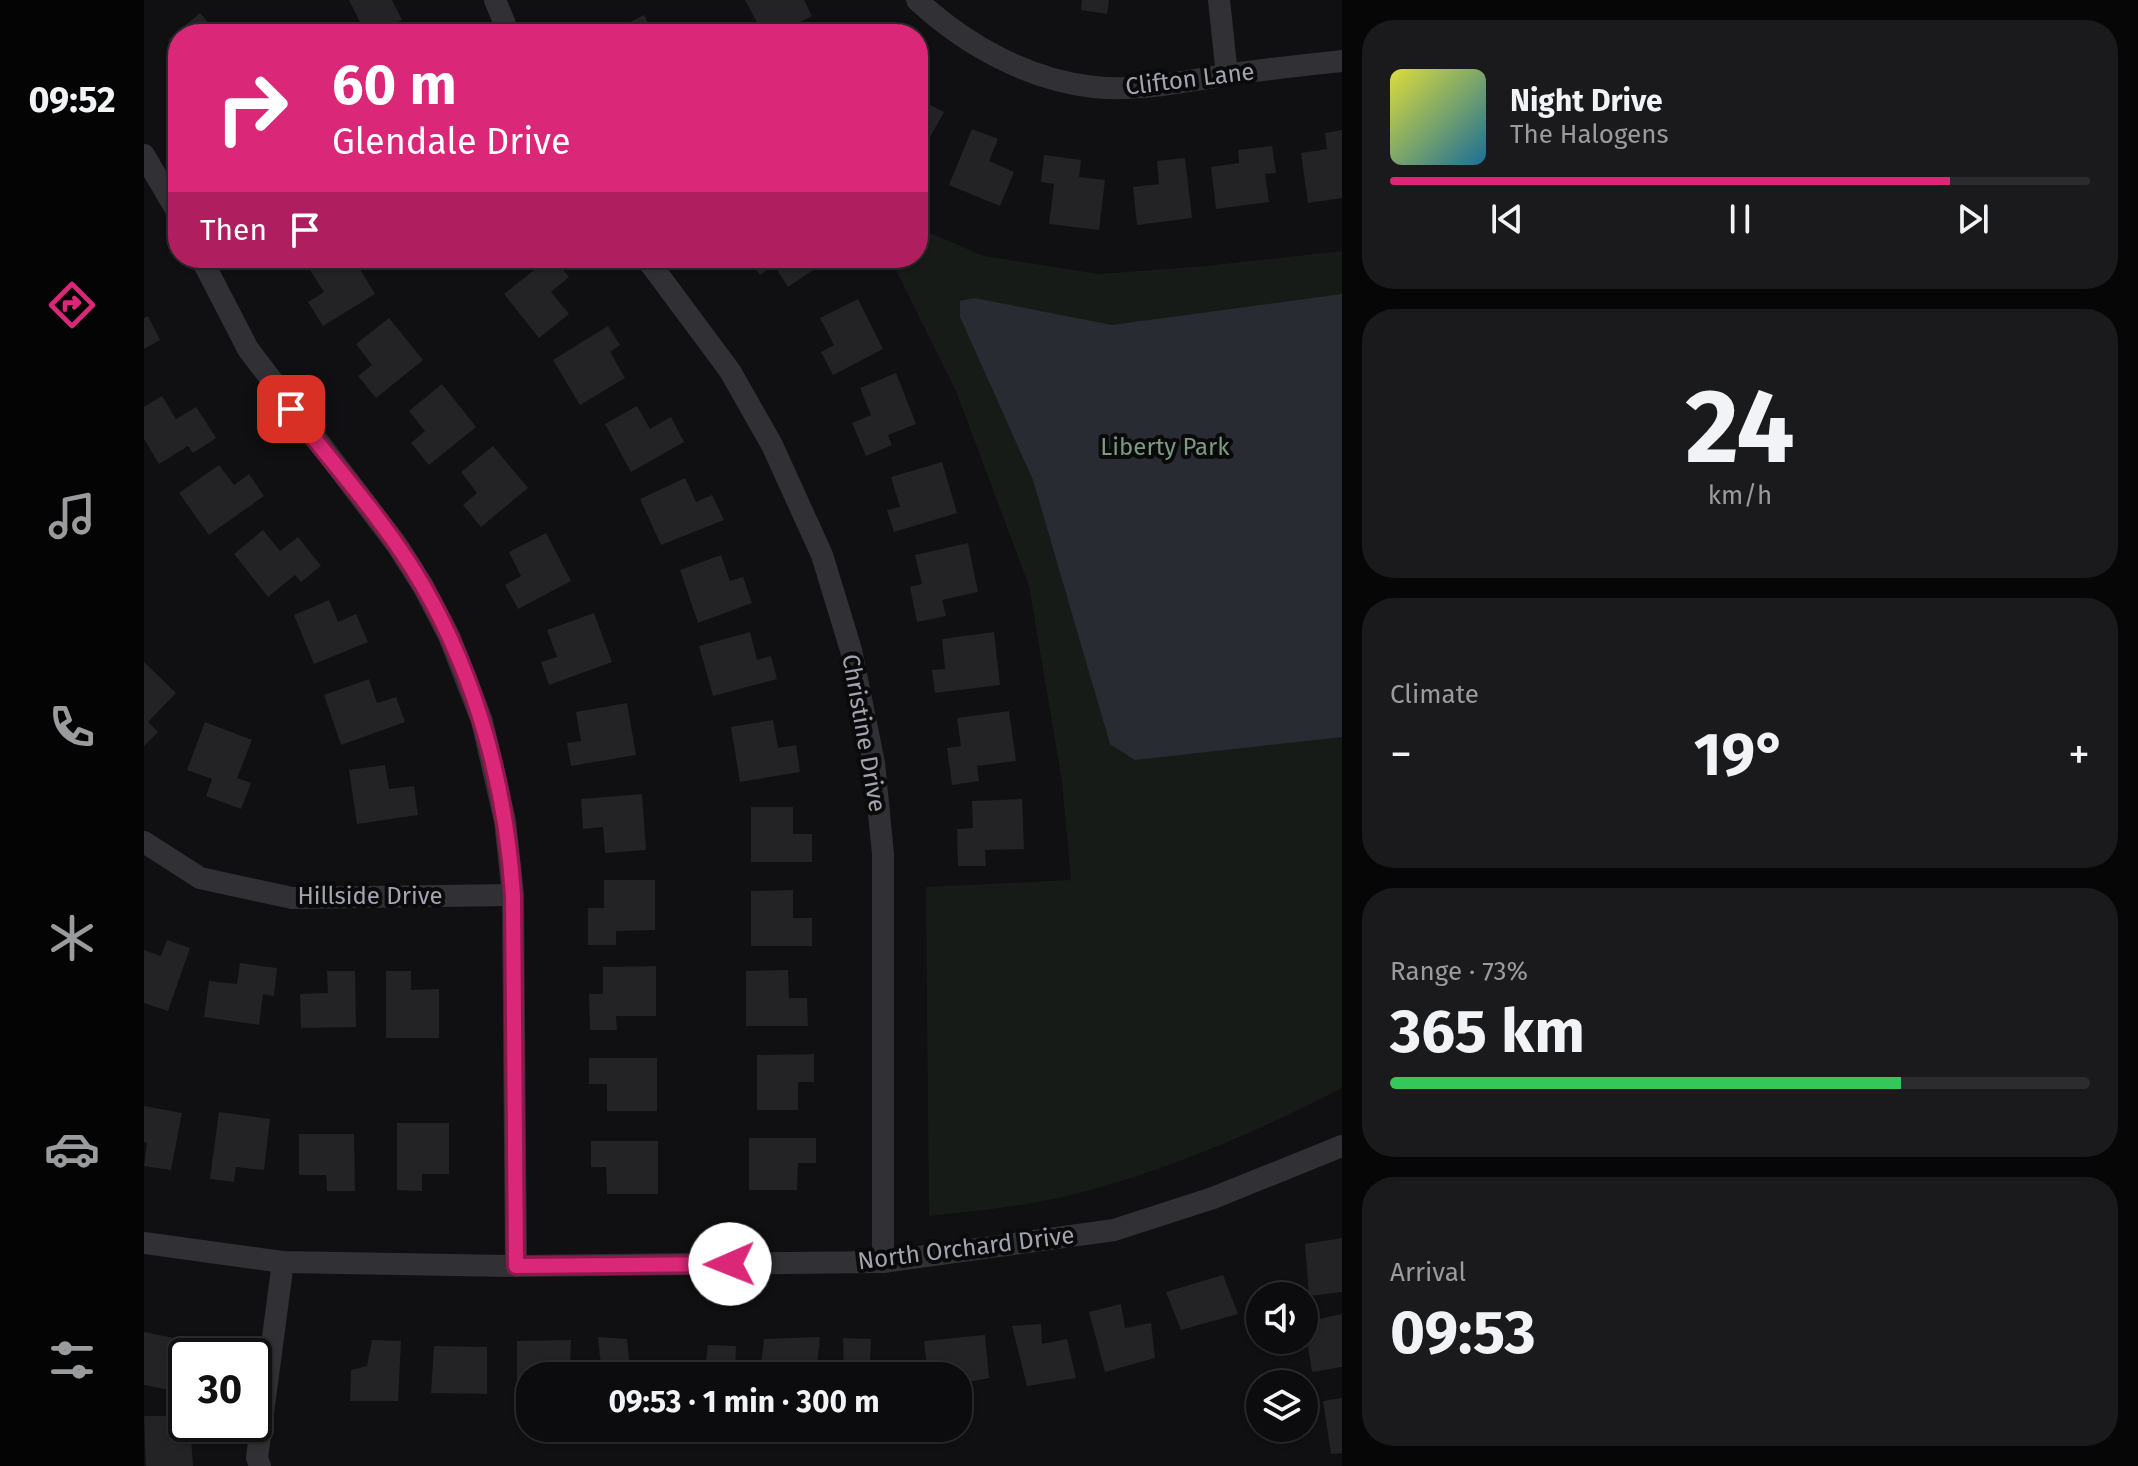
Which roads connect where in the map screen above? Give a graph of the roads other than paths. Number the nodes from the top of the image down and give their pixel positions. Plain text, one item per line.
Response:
1 (495, 0) edge
2 (917, 0) edge
3 (1219, 0) edge
4 (505, 24) edge
5 (1342, 61) edge
6 (1227, 75) junction
7 (144, 155) edge
8 (168, 196) edge
9 (206, 268) edge
10 (653, 268) edge
11 (144, 842) edge
12 (513, 895) junction
13 (1342, 1146) edge
14 (144, 1243) edge
15 (283, 1262) junction
16 (883, 1262) junction
17 (516, 1266) junction
18 (260, 1466) edge

1 - 4 street
2 - 6 street, Clifton Lane
3 - 6 street
5 - 6 street, Clifton Lane
7 - 8 street
9 - 12 street
10 - 16 street, Christine Drive
11 - 12 street, Hillside Drive
12 - 17 street
13 - 16 street, North Orchard Drive
14 - 15 street, North Orchard Drive
15 - 17 street, North Orchard Drive
15 - 18 street
16 - 17 street, North Orchard Drive

